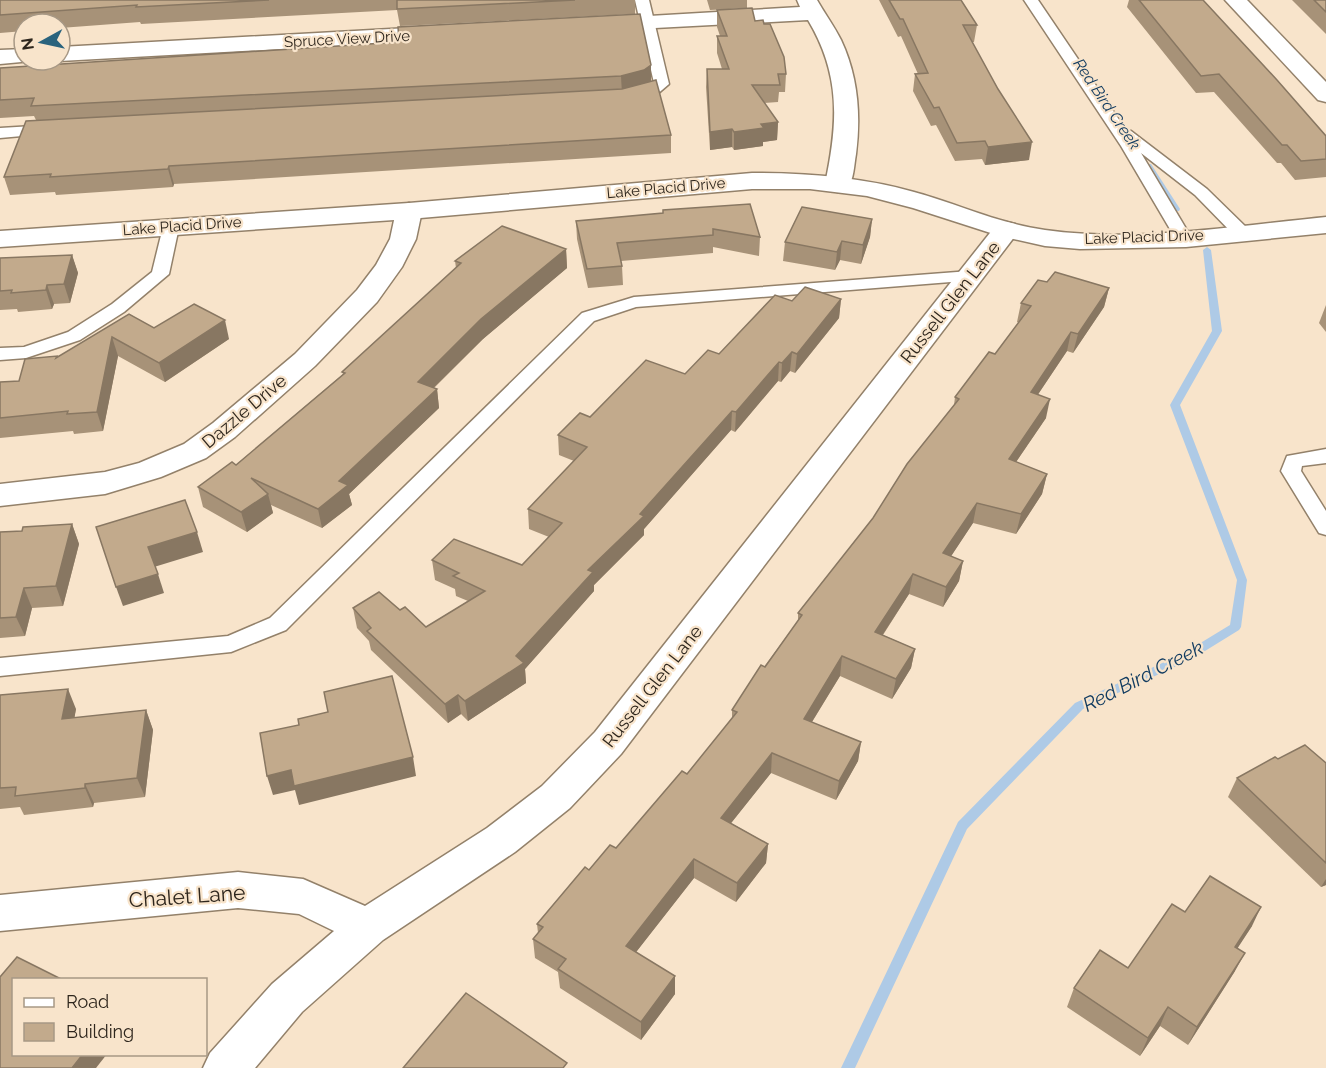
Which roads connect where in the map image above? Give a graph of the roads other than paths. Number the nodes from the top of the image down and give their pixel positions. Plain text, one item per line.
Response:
1 (642, 0) edge
2 (1030, 0) edge
3 (1236, 0) edge
4 (811, 7) edge
5 (649, 22) junction
6 (579, 26) edge
7 (461, 32) edge
8 (72, 53) edge
9 (1326, 95) edge
10 (622, 100) edge
11 (1115, 126) junction
12 (60, 130) edge
13 (0, 133) edge
14 (838, 184) junction
15 (410, 211) junction
16 (1326, 225) edge
17 (171, 227) junction
18 (1006, 230) junction
19 (1242, 232) junction
20 (1183, 237) junction
21 (0, 239) edge
22 (970, 276) junction
23 (0, 354) edge
24 (1326, 456) edge
25 (0, 495) edge
26 (1326, 528) edge
27 (0, 667) edge
28 (0, 913) edge
29 (368, 927) junction
30 (226, 1068) edge

1 - 5 lane
2 - 11 lane
3 - 9 street
4 - 5 street
4 - 14 street
5 - 6 street
5 - 10 lane
7 - 8 street, Spruce View Drive
11 - 19 lane
11 - 20 lane
12 - 13 lane
14 - 15 street, Lake Placid Drive
14 - 18 street, Lake Placid Drive
15 - 17 street, Lake Placid Drive
15 - 25 street, Dazzle Drive
16 - 19 street, Lake Placid Drive
17 - 21 street, Lake Placid Drive
17 - 23 lane
18 - 20 street, Lake Placid Drive
18 - 22 street, Russell Glen Lane
19 - 20 street, Lake Placid Drive
22 - 27 lane
22 - 29 street, Russell Glen Lane
24 - 26 lane
28 - 29 street, Chalet Lane
29 - 30 street, Russell Glen Lane

